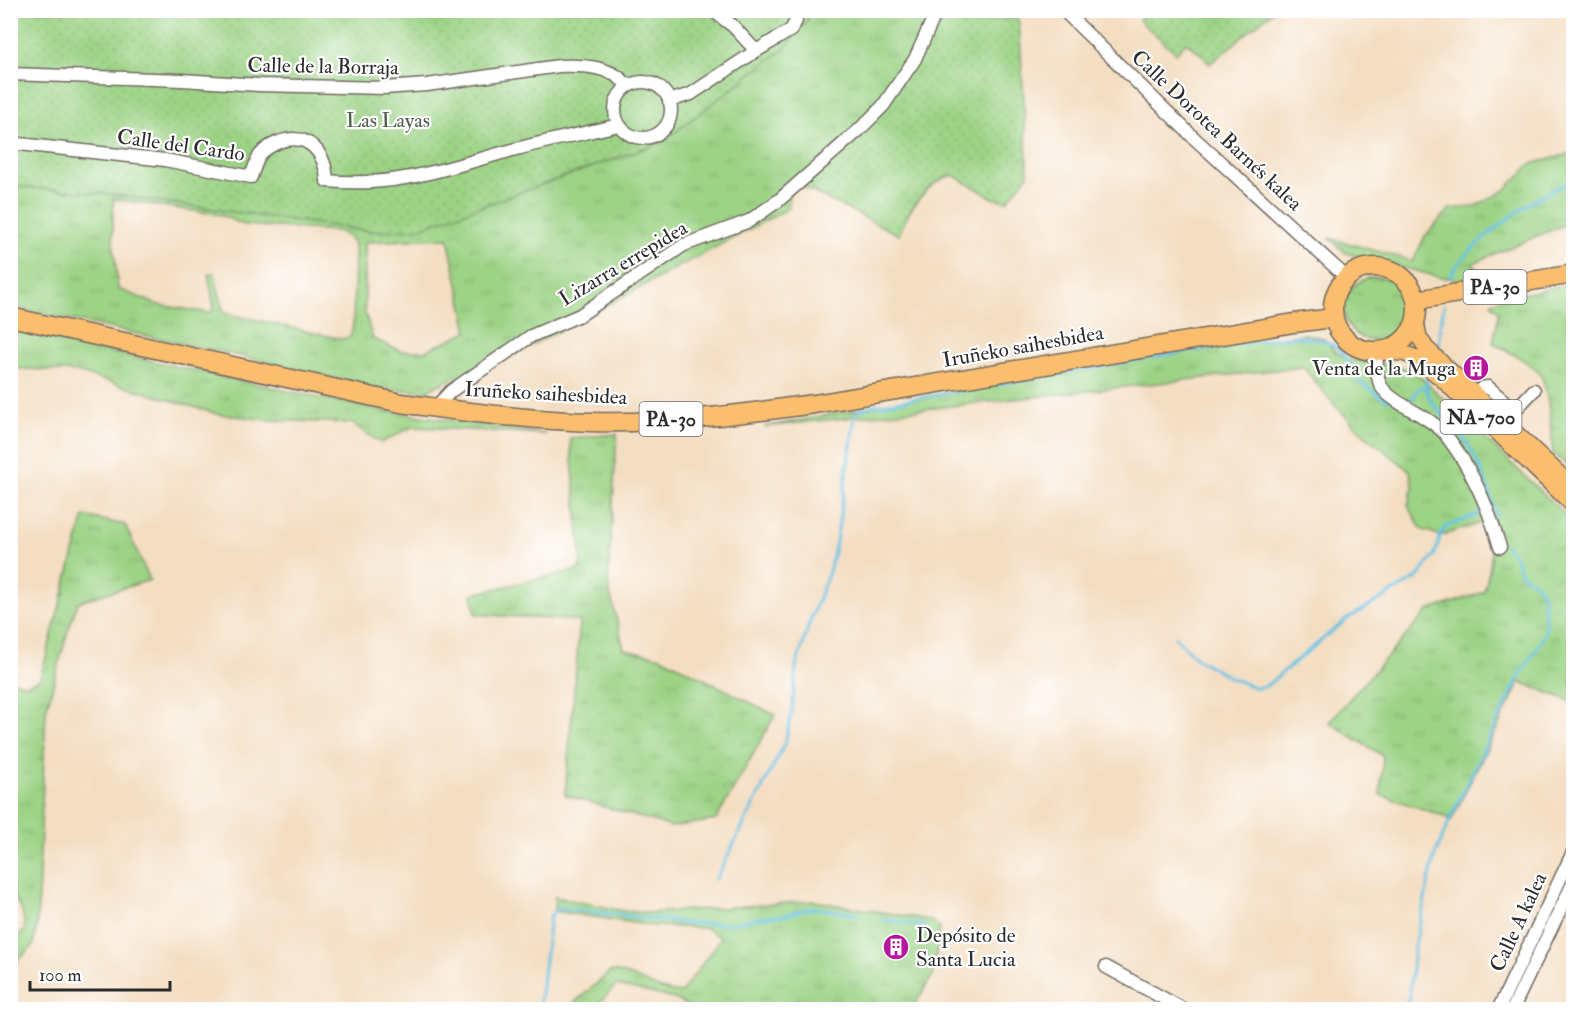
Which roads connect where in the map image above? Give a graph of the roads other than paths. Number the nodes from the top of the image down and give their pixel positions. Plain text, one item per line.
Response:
1 (712, 10) edge
2 (794, 10) edge
3 (937, 10) edge
4 (1063, 10) edge
5 (756, 51) junction
6 (10, 74) edge
7 (628, 86) junction
8 (669, 101) junction
9 (619, 125) junction
10 (10, 143) edge
11 (1574, 274) edge
12 (1346, 277) junction
13 (1416, 300) junction
14 (10, 318) edge
15 (1333, 318) junction
16 (1416, 322) junction
17 (1376, 352) junction
18 (1534, 390) dead end
19 (1475, 396) junction
20 (435, 408) junction
21 (1574, 488) edge
22 (1574, 506) edge
23 (1500, 546) dead end
24 (1574, 850) edge
25 (1574, 881) edge
26 (1106, 967) dead end
27 (1185, 1010) edge
28 (1498, 1010) edge
29 (1512, 1010) edge

1 - 5 street
2 - 5 street
3 - 20 street, Lizarra errepidea
4 - 12 street, Calle Dorotea Barnés kalea
5 - 8 street
6 - 7 street, Calle de la Borraja
7 - 8 street
7 - 9 street
8 - 9 street
9 - 10 street, Calle del Cardo
11 - 13 highway, PA-30
12 - 13 highway
12 - 15 highway
13 - 16 highway
14 - 20 highway, Iruñeko saihesbidea / PA-30
15 - 17 highway
15 - 20 highway, Iruñeko saihesbidea / PA-30
16 - 17 highway
16 - 19 main road, NA-700
17 - 22 main road, NA-700
17 - 23 street
18 - 19 street
19 - 21 main road, NA-700
24 - 28 street, Calle A kalea
25 - 29 street, Calle A kalea
26 - 27 street

